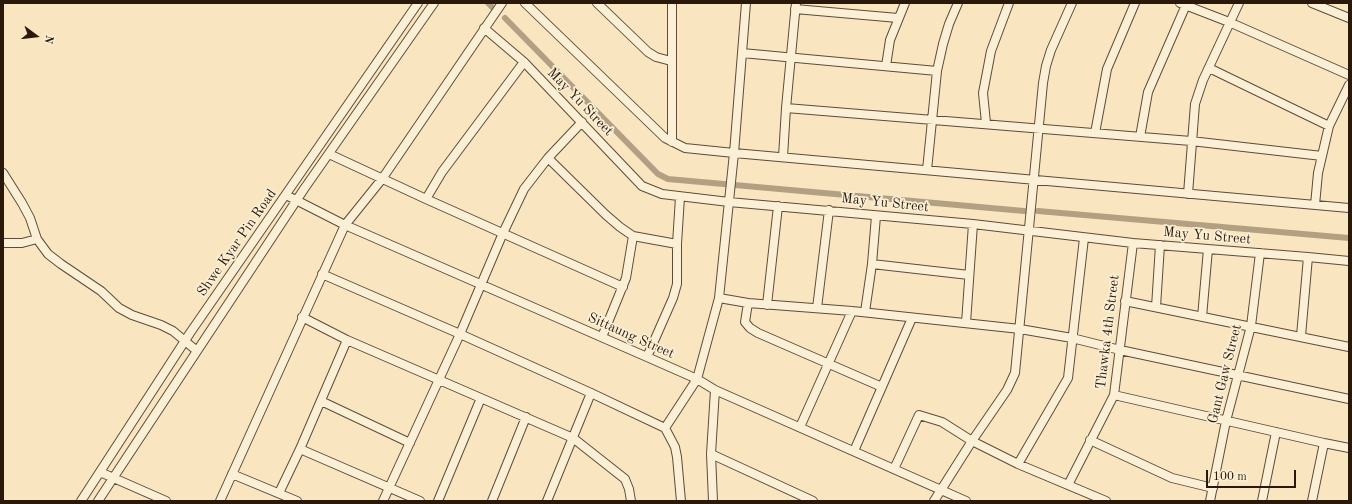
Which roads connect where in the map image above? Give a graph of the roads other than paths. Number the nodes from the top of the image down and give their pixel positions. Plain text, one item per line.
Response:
1 (418, 3) edge
2 (434, 3) edge
3 (525, 3) edge
4 (597, 3) edge
5 (672, 3) edge
6 (746, 3) edge
7 (904, 3) edge
8 (958, 3) edge
9 (1009, 3) edge
10 (1072, 3) edge
11 (1135, 3) edge
12 (1239, 3) edge
13 (1312, 3) edge
14 (1183, 4) edge
15 (501, 5) edge
16 (796, 6) edge
17 (1331, 6) edge
18 (898, 18) junction
19 (1349, 18) edge
20 (1229, 22) junction
21 (484, 28) junction
22 (742, 53) junction
23 (791, 58) junction
24 (671, 61) junction
25 (524, 62) junction
26 (886, 66) junction
27 (1209, 68) junction
28 (937, 71) junction
29 (1349, 75) edge
30 (1349, 85) edge
31 (786, 108) junction
32 (932, 121) junction
33 (582, 122) junction
34 (986, 123) junction
35 (1329, 126) junction
36 (1039, 128) junction
37 (1095, 133) junction
38 (1140, 137) junction
39 (1191, 141) junction
40 (672, 142) junction
41 (734, 153) junction
42 (329, 154) junction
43 (1322, 156) junction
44 (783, 157) junction
45 (548, 158) junction
46 (927, 170) junction
47 (3, 174) edge
48 (382, 179) junction
49 (1033, 179) junction
50 (1188, 194) junction
51 (286, 195) junction
52 (680, 197) junction
53 (426, 199) junction
54 (297, 201) junction
55 (728, 202) junction
56 (1314, 205) junction
57 (778, 206) junction
58 (1349, 208) edge
59 (829, 210) junction
60 (876, 216) junction
61 (973, 224) junction
62 (345, 225) junction
63 (1028, 231) junction
64 (503, 233) junction
65 (633, 236) junction
66 (1084, 238) junction
67 (37, 239) junction
68 (3, 243) edge
69 (1133, 243) junction
70 (676, 244) junction
71 (1160, 245) junction
72 (1208, 249) junction
73 (1260, 253) junction
74 (1308, 257) junction
75 (1349, 261) edge
76 (872, 264) junction
77 (322, 274) junction
78 (969, 275) junction
79 (481, 284) junction
80 (623, 287) junction
81 (718, 298) junction
82 (1126, 301) junction
83 (748, 303) junction
84 (767, 305) junction
85 (1156, 307) junction
86 (817, 308) junction
87 (852, 311) junction
88 (865, 312) junction
89 (1202, 316) junction
90 (302, 317) junction
91 (912, 318) junction
92 (966, 323) junction
93 (1251, 326) junction
94 (1020, 329) junction
95 (460, 334) junction
96 (1301, 336) junction
97 (602, 337) junction
98 (1072, 338) junction
99 (185, 340) junction
100 (348, 340) junction
101 (1349, 345) edge
102 (1120, 350) junction
103 (197, 351) junction
104 (647, 357) junction
105 (829, 364) junction
106 (1238, 376) junction
107 (697, 379) junction
108 (438, 380) junction
109 (882, 386) junction
110 (715, 390) junction
111 (592, 393) junction
112 (1114, 395) junction
113 (481, 398) junction
114 (1349, 399) edge
115 (321, 401) junction
116 (526, 417) junction
117 (1226, 421) junction
118 (665, 428) junction
119 (800, 428) junction
120 (1276, 432) junction
121 (573, 438) junction
122 (1090, 440) junction
123 (972, 441) junction
124 (410, 443) junction
125 (1324, 443) junction
126 (1349, 448) edge
127 (300, 449) junction
128 (854, 451) junction
129 (711, 454) junction
130 (1018, 464) junction
131 (894, 469) junction
132 (100, 472) junction
133 (232, 474) junction
134 (113, 478) junction
135 (1068, 485) junction
136 (389, 487) junction
137 (1212, 488) junction
138 (941, 490) junction
139 (279, 493) junction
140 (81, 501) edge
141 (98, 501) edge
142 (166, 501) edge
143 (220, 501) edge
144 (296, 501) edge
145 (383, 501) edge
146 (420, 501) edge
147 (438, 501) edge
148 (492, 501) edge
149 (547, 501) edge
150 (632, 501) edge
151 (681, 501) edge
152 (713, 501) edge
153 (813, 501) edge
154 (934, 501) edge
155 (966, 501) edge
156 (1106, 501) edge
157 (1210, 501) edge
158 (1262, 501) edge
159 (1312, 501) edge

1 - 51 street, Shwe Kyar Pin Road
2 - 42 street, Shwe Kyar Pin Road
3 - 40 street
4 - 24 street
5 - 24 street
6 - 22 street
7 - 18 street
8 - 28 street
9 - 34 street
10 - 36 street
11 - 37 street
12 - 20 street
13 - 17 street
14 - 20 street
14 - 38 street
15 - 21 street
16 - 18 street
16 - 23 street
17 - 19 street
18 - 26 street
20 - 27 street
20 - 29 street
21 - 25 street, May Yu Street
21 - 48 street
22 - 23 street
22 - 41 street
23 - 26 street
23 - 31 street
24 - 40 street
25 - 33 street, May Yu Street
25 - 53 street
26 - 28 street
27 - 35 street
27 - 39 street
28 - 32 street
30 - 35 street
31 - 32 street
31 - 44 street
32 - 34 street
32 - 46 street
33 - 45 street
33 - 52 street, May Yu Street
34 - 36 street
35 - 43 street
36 - 37 street
36 - 49 street
37 - 38 street
38 - 39 street
39 - 43 street
39 - 50 street
40 - 41 street
41 - 44 street
41 - 55 street
42 - 48 street
42 - 54 street, Shwe Kyar Pin Road
43 - 56 street
44 - 46 street
45 - 64 street
45 - 65 street
46 - 49 street
47 - 67 street
48 - 53 street
48 - 62 street
49 - 50 street
49 - 63 street
50 - 56 street
51 - 54 street, Sittaung Street
51 - 99 street, Shwe Kyar Pin Road
52 - 55 street, May Yu Street
52 - 70 street
53 - 64 street
54 - 62 street, Sittaung Street
54 - 103 street, Shwe Kyar Pin Road
55 - 57 street, May Yu Street
55 - 81 street
56 - 58 street
57 - 59 street, May Yu Street
57 - 84 street
59 - 60 street, May Yu Street
59 - 86 street
60 - 61 street, May Yu Street
60 - 76 street
61 - 63 street, May Yu Street
61 - 78 street
62 - 77 street
62 - 79 street, Sittaung Street
63 - 66 street, May Yu Street
63 - 94 street
64 - 79 street
64 - 80 street
65 - 70 street
65 - 80 street
66 - 69 street, May Yu Street
66 - 98 street
67 - 68 street
67 - 99 street
69 - 71 street, May Yu Street
69 - 82 street, Thawka 4th Street
70 - 104 street
71 - 72 street, May Yu Street
71 - 85 street
72 - 73 street, May Yu Street
72 - 89 street
73 - 74 street, May Yu Street
73 - 93 street, Gant Gaw Street
74 - 75 street, May Yu Street
74 - 96 street
76 - 78 street
76 - 88 street
77 - 90 street
77 - 95 street
78 - 92 street
79 - 95 street
79 - 97 street, Sittaung Street
80 - 97 street
81 - 83 street
81 - 107 street
82 - 85 street
82 - 102 street, Thawka 4th Street
83 - 84 street
83 - 105 street
84 - 86 street
85 - 89 street
86 - 87 street
87 - 88 street
87 - 105 street
88 - 91 street
89 - 93 street
90 - 100 street
90 - 133 street
91 - 92 street
91 - 109 street
92 - 94 street
93 - 96 street
93 - 106 street, Gant Gaw Street
94 - 98 street
94 - 123 street
95 - 108 street
95 - 111 street
96 - 101 street
97 - 104 street, Sittaung Street
98 - 102 street
98 - 130 street
99 - 103 street
99 - 132 street, Shwe Kyar Pin Road
100 - 108 street
100 - 115 street
102 - 106 street
102 - 112 street, Thawka 4th Street
103 - 134 street, Shwe Kyar Pin Road
104 - 107 street, Sittaung Street
105 - 109 street
105 - 119 street
106 - 114 street
106 - 117 street, Gant Gaw Street
107 - 110 street, Sittaung Street
107 - 118 street
108 - 113 street
108 - 124 street
109 - 128 street
110 - 119 street, Sittaung Street
110 - 129 street
111 - 118 street
111 - 121 street
112 - 117 street
112 - 122 street, Thawka 4th Street
113 - 116 street
113 - 147 street
115 - 124 street
115 - 127 street
116 - 121 street
116 - 148 street
117 - 120 street
117 - 137 street, Gant Gaw Street
118 - 151 street
119 - 128 street, Sittaung Street
120 - 125 street
120 - 158 street
121 - 149 street
121 - 150 street
122 - 135 street, Thawka 4th Street
122 - 137 street
123 - 130 street
123 - 131 street
123 - 138 street
124 - 136 street
125 - 126 street
125 - 159 street
127 - 136 street
127 - 139 street
128 - 131 street, Sittaung Street
129 - 152 street
129 - 153 street
130 - 135 street
131 - 138 street, Sittaung Street
132 - 134 street
132 - 140 street, Shwe Kyar Pin Road
133 - 139 street
133 - 143 street
134 - 141 street, Shwe Kyar Pin Road
134 - 142 street
135 - 156 street
136 - 145 street
136 - 146 street
137 - 157 street, Gant Gaw Street
138 - 154 street
138 - 155 street, Sittaung Street
139 - 144 street

